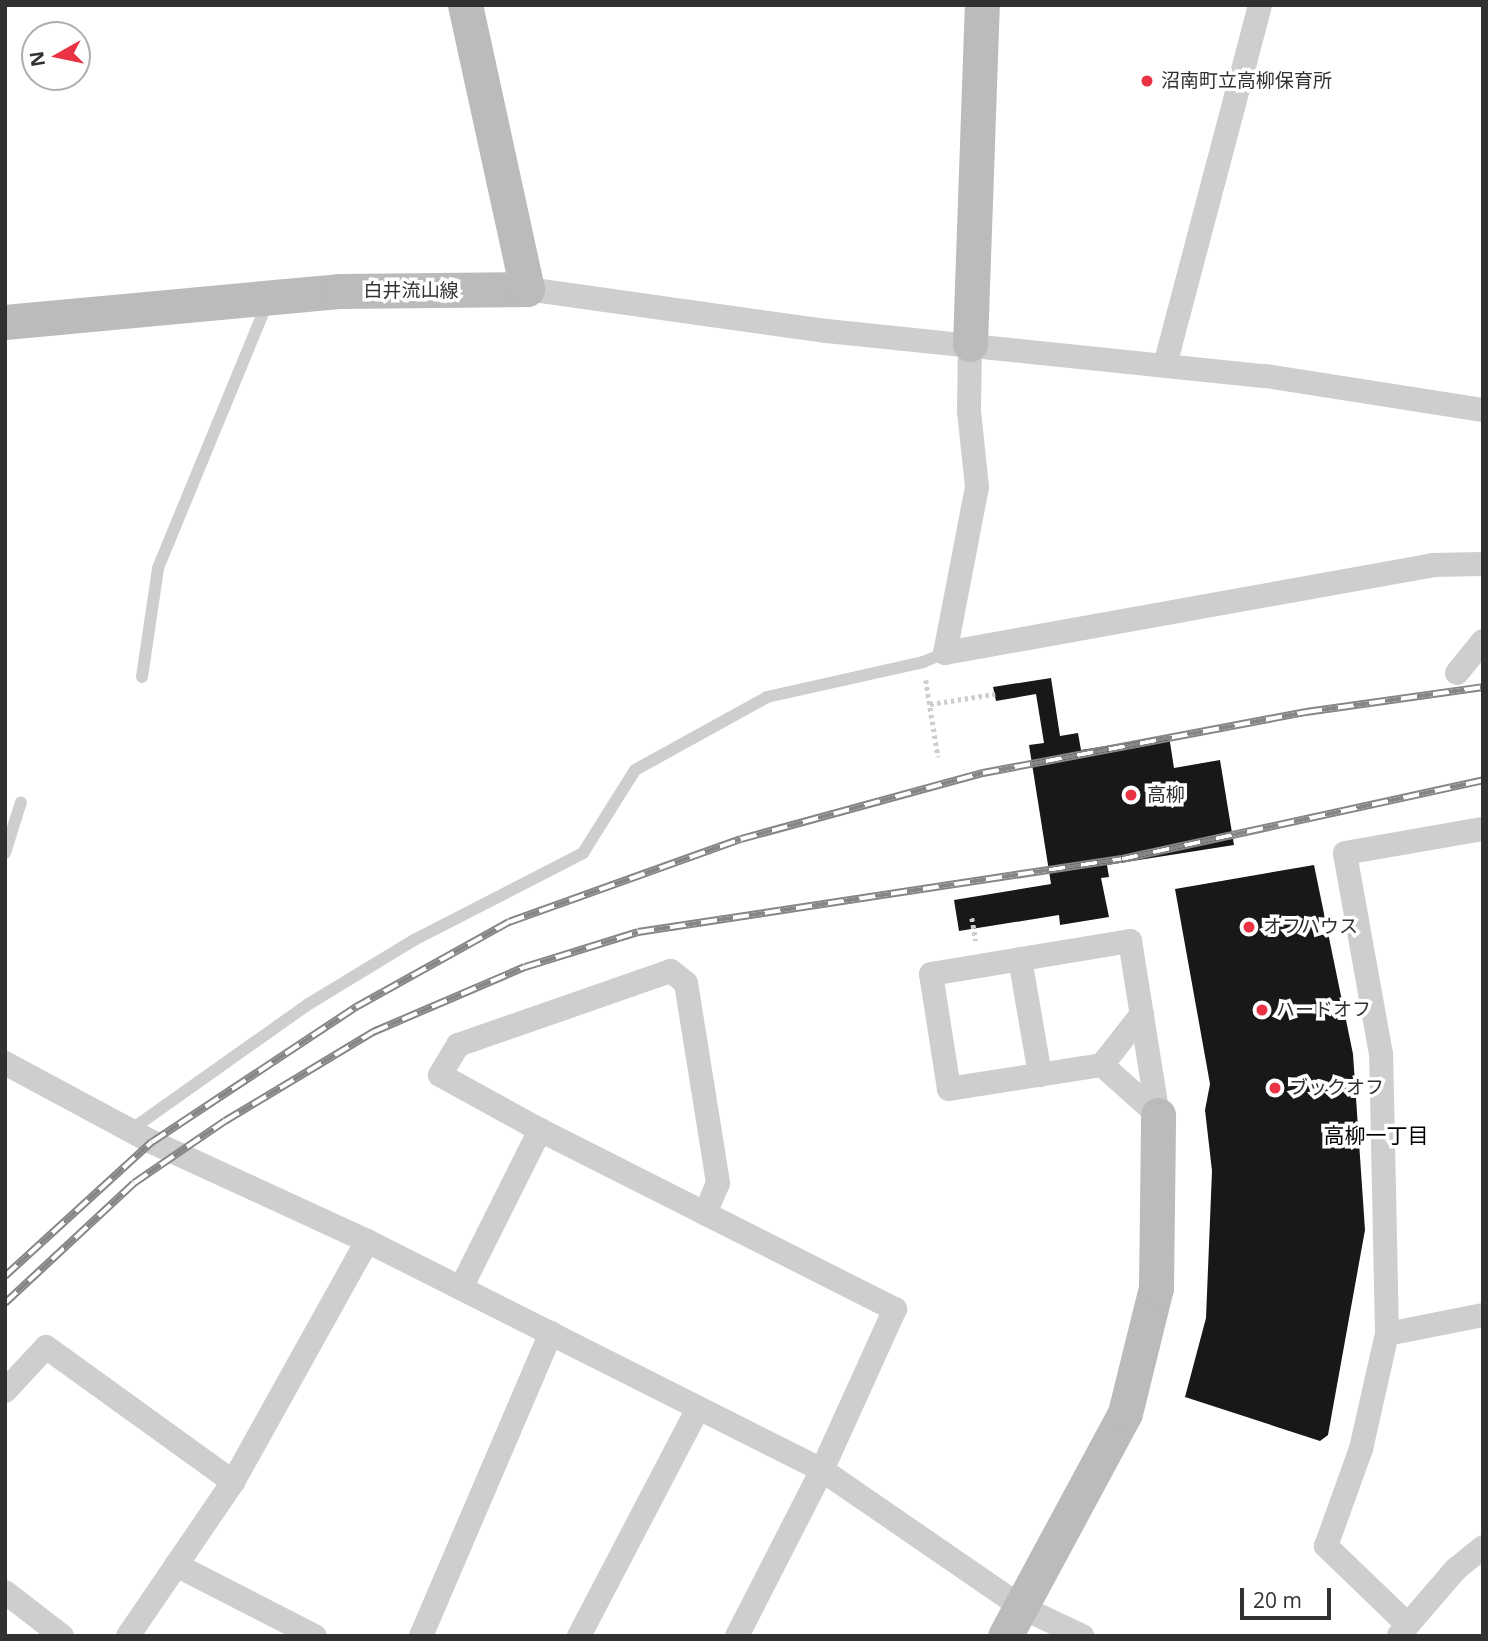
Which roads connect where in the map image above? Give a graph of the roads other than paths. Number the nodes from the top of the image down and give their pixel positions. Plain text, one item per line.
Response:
1 (465, 5) edge
2 (982, 5) edge
3 (1260, 5) edge
4 (527, 289) junction
5 (269, 296) junction
6 (5, 322) edge
7 (970, 344) junction
8 (1165, 365) junction
9 (1483, 410) edge
10 (1483, 564) edge
11 (1483, 641) edge
12 (934, 658) junction
13 (1457, 673) dead end
14 (142, 677) dead end
15 (21, 802) dead end
16 (1483, 829) edge
17 (5, 853) edge
18 (1020, 959) junction
19 (1142, 1014) junction
20 (5, 1063) edge
21 (1102, 1065) junction
22 (1040, 1075) junction
23 (1158, 1115) junction
24 (132, 1129) junction
25 (540, 1130) junction
26 (705, 1213) junction
27 (367, 1241) junction
28 (461, 1289) junction
29 (1483, 1315) edge
30 (551, 1333) junction
31 (1387, 1334) junction
32 (5, 1391) edge
33 (698, 1408) junction
34 (822, 1470) junction
35 (233, 1482) junction
36 (1483, 1547) edge
37 (176, 1564) junction
38 (5, 1592) edge
39 (1013, 1621) edge
40 (1404, 1630) edge
41 (62, 1636) edge
42 (128, 1636) edge
43 (315, 1636) edge
44 (421, 1636) edge
45 (579, 1636) edge
46 (737, 1636) edge
47 (1082, 1636) edge

1 - 4 street
2 - 7 street
3 - 8 street
4 - 5 street, 白井流山線
4 - 7 street
5 - 6 street, 白井流山線
5 - 14 lane
7 - 8 street
7 - 12 street
8 - 9 street
10 - 12 street
11 - 13 street
12 - 24 lane
15 - 17 lane
16 - 31 street
18 - 19 street
18 - 22 street
18 - 22 street
19 - 21 street
19 - 23 street
20 - 24 street
21 - 22 street
21 - 23 street
23 - 39 street
24 - 27 street
25 - 26 street
25 - 26 street
25 - 28 street
26 - 34 street
27 - 28 street
27 - 35 street
28 - 30 street
29 - 31 street
30 - 33 street
30 - 44 street
31 - 40 street
32 - 35 street
33 - 34 street
33 - 45 street
34 - 39 street
34 - 46 street
35 - 37 street
36 - 40 street
37 - 42 street
37 - 43 street
38 - 41 street
39 - 47 street

